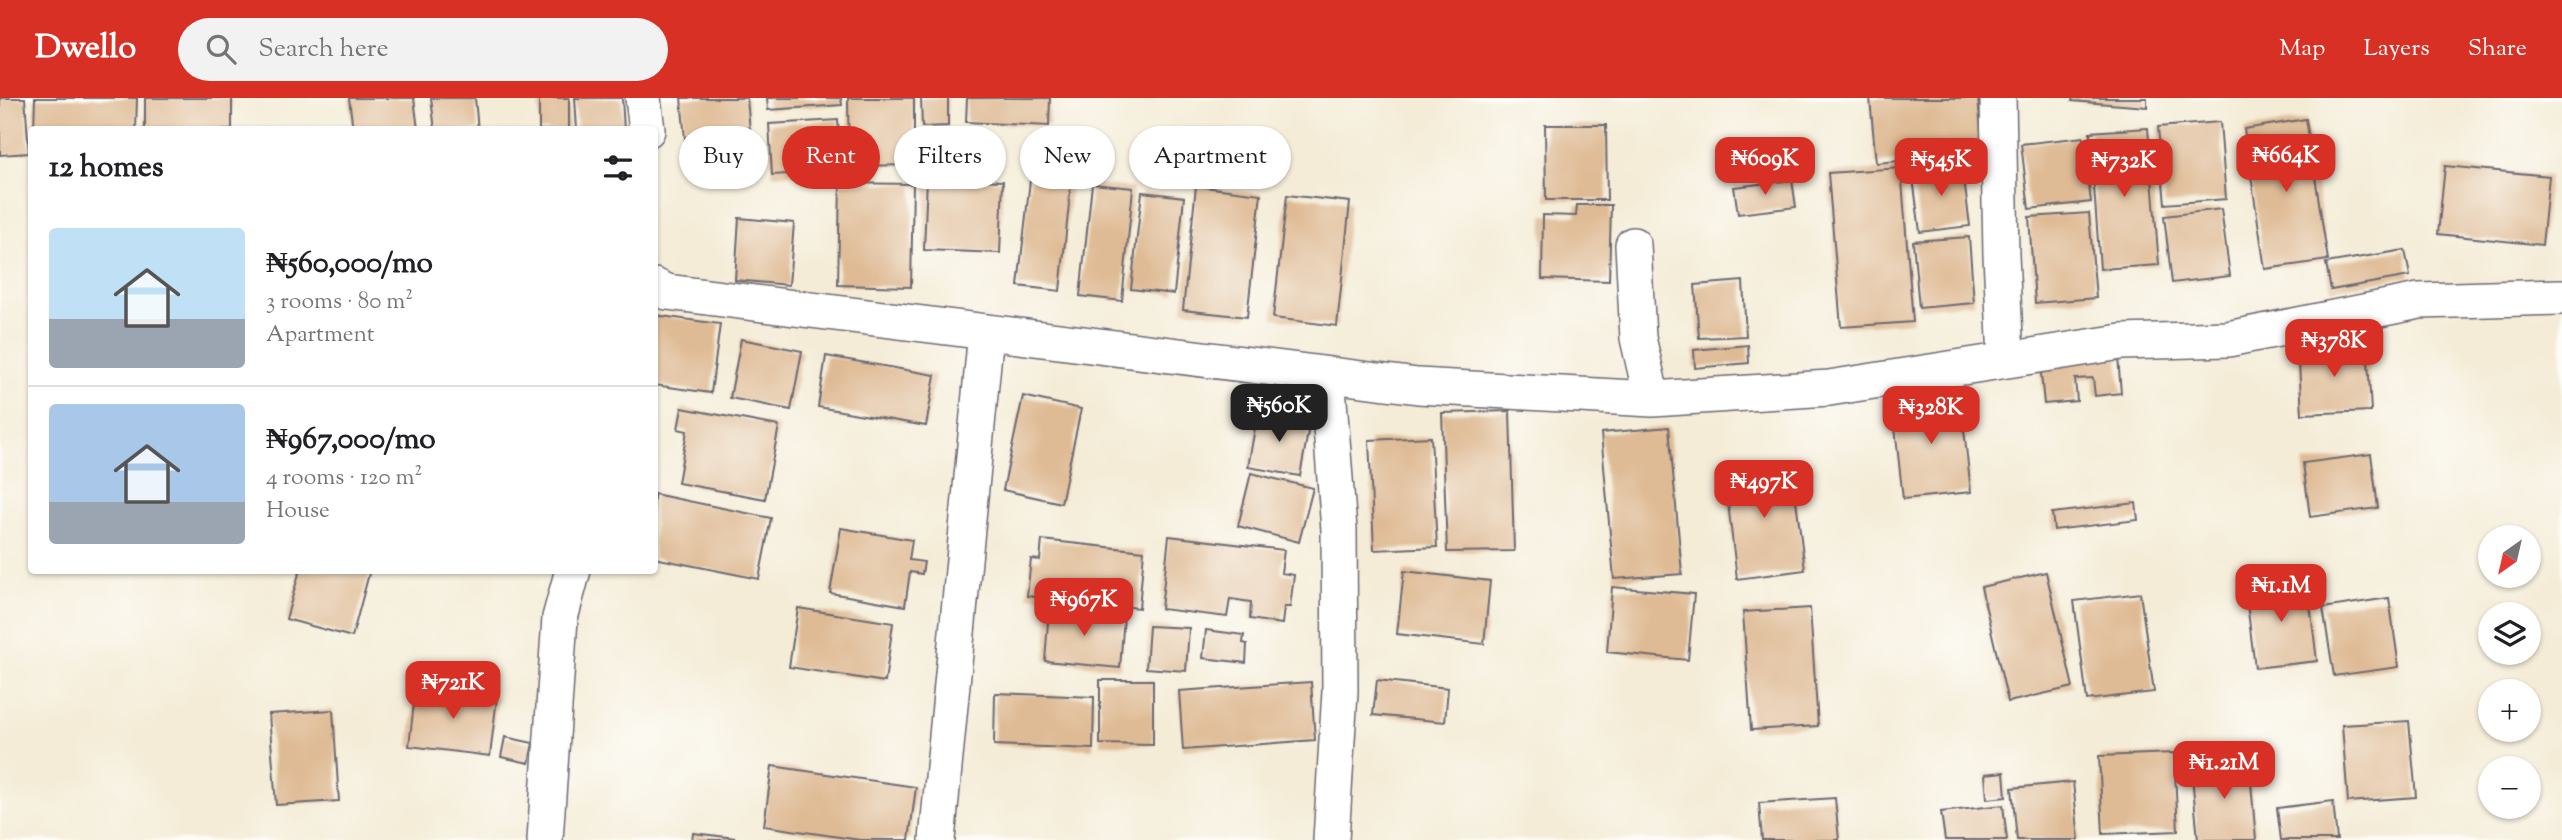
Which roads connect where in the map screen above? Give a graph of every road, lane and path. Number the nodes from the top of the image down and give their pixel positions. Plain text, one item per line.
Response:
1 (643, 98) edge
2 (1998, 98) edge
3 (646, 126) edge
4 (1633, 245) dead end
5 (658, 288) edge
6 (2562, 297) edge
7 (986, 332) junction
8 (2006, 359) junction
9 (1327, 374) junction
10 (1652, 398) junction
11 (572, 574) edge
12 (545, 840) edge
13 (937, 840) edge
14 (1331, 840) edge

1 - 3 street
2 - 8 street
4 - 10 street
5 - 7 street
6 - 8 street
7 - 9 street
7 - 13 street
8 - 10 street
9 - 10 street
9 - 14 street
11 - 12 street

